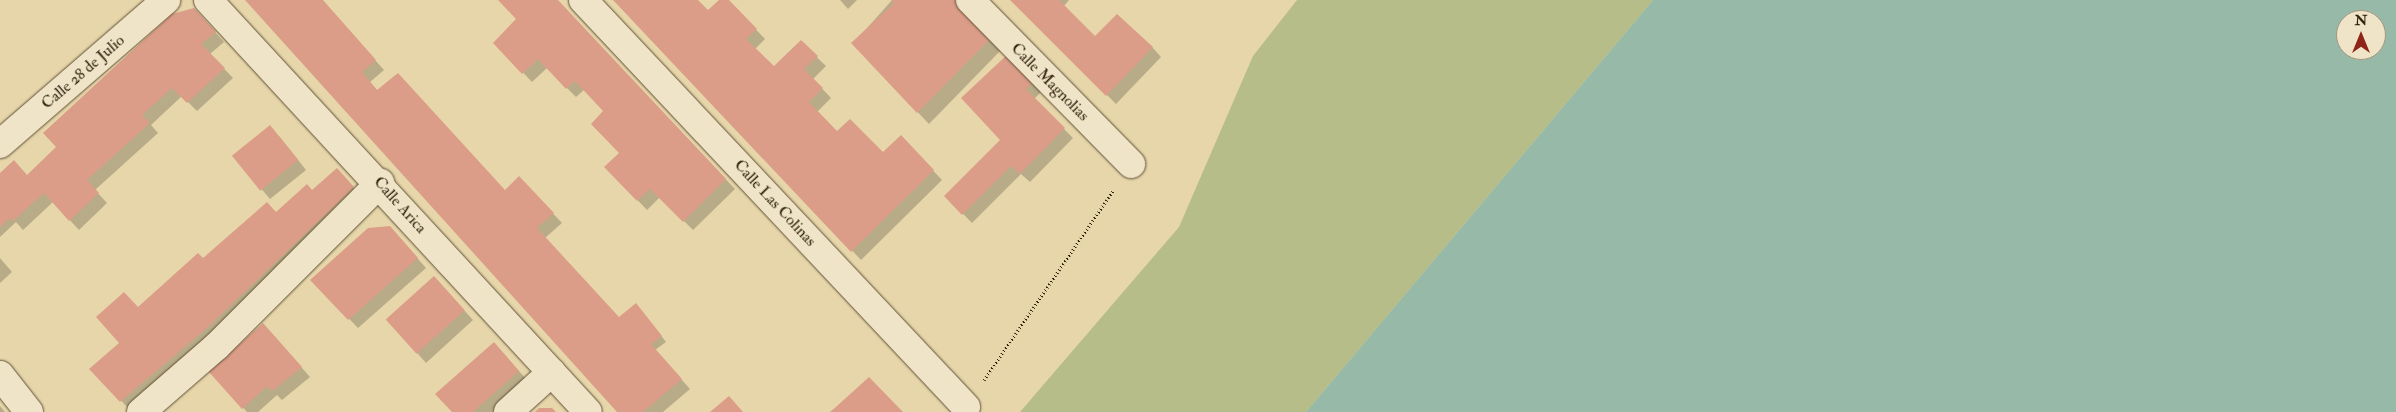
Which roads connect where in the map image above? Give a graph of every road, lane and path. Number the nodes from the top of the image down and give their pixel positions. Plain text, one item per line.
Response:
1 (166, 0) edge
2 (208, 0) edge
3 (583, 0) edge
4 (970, 0) edge
5 (0, 144) edge
6 (1131, 164) joint
7 (380, 183) junction
8 (552, 372) junction
9 (0, 375) edge
10 (966, 407) joint
11 (29, 412) edge
12 (141, 412) edge
13 (508, 412) edge
14 (588, 412) edge

1 - 5 street, Calle 28 de Julio
2 - 7 street, Calle Arica
3 - 10 street, Calle Las Colinas
4 - 6 street, Calle Magnolias
6 - 10 path
7 - 8 street, Calle Arica
7 - 12 street
8 - 13 street
8 - 14 street, Calle Arica
9 - 11 street

